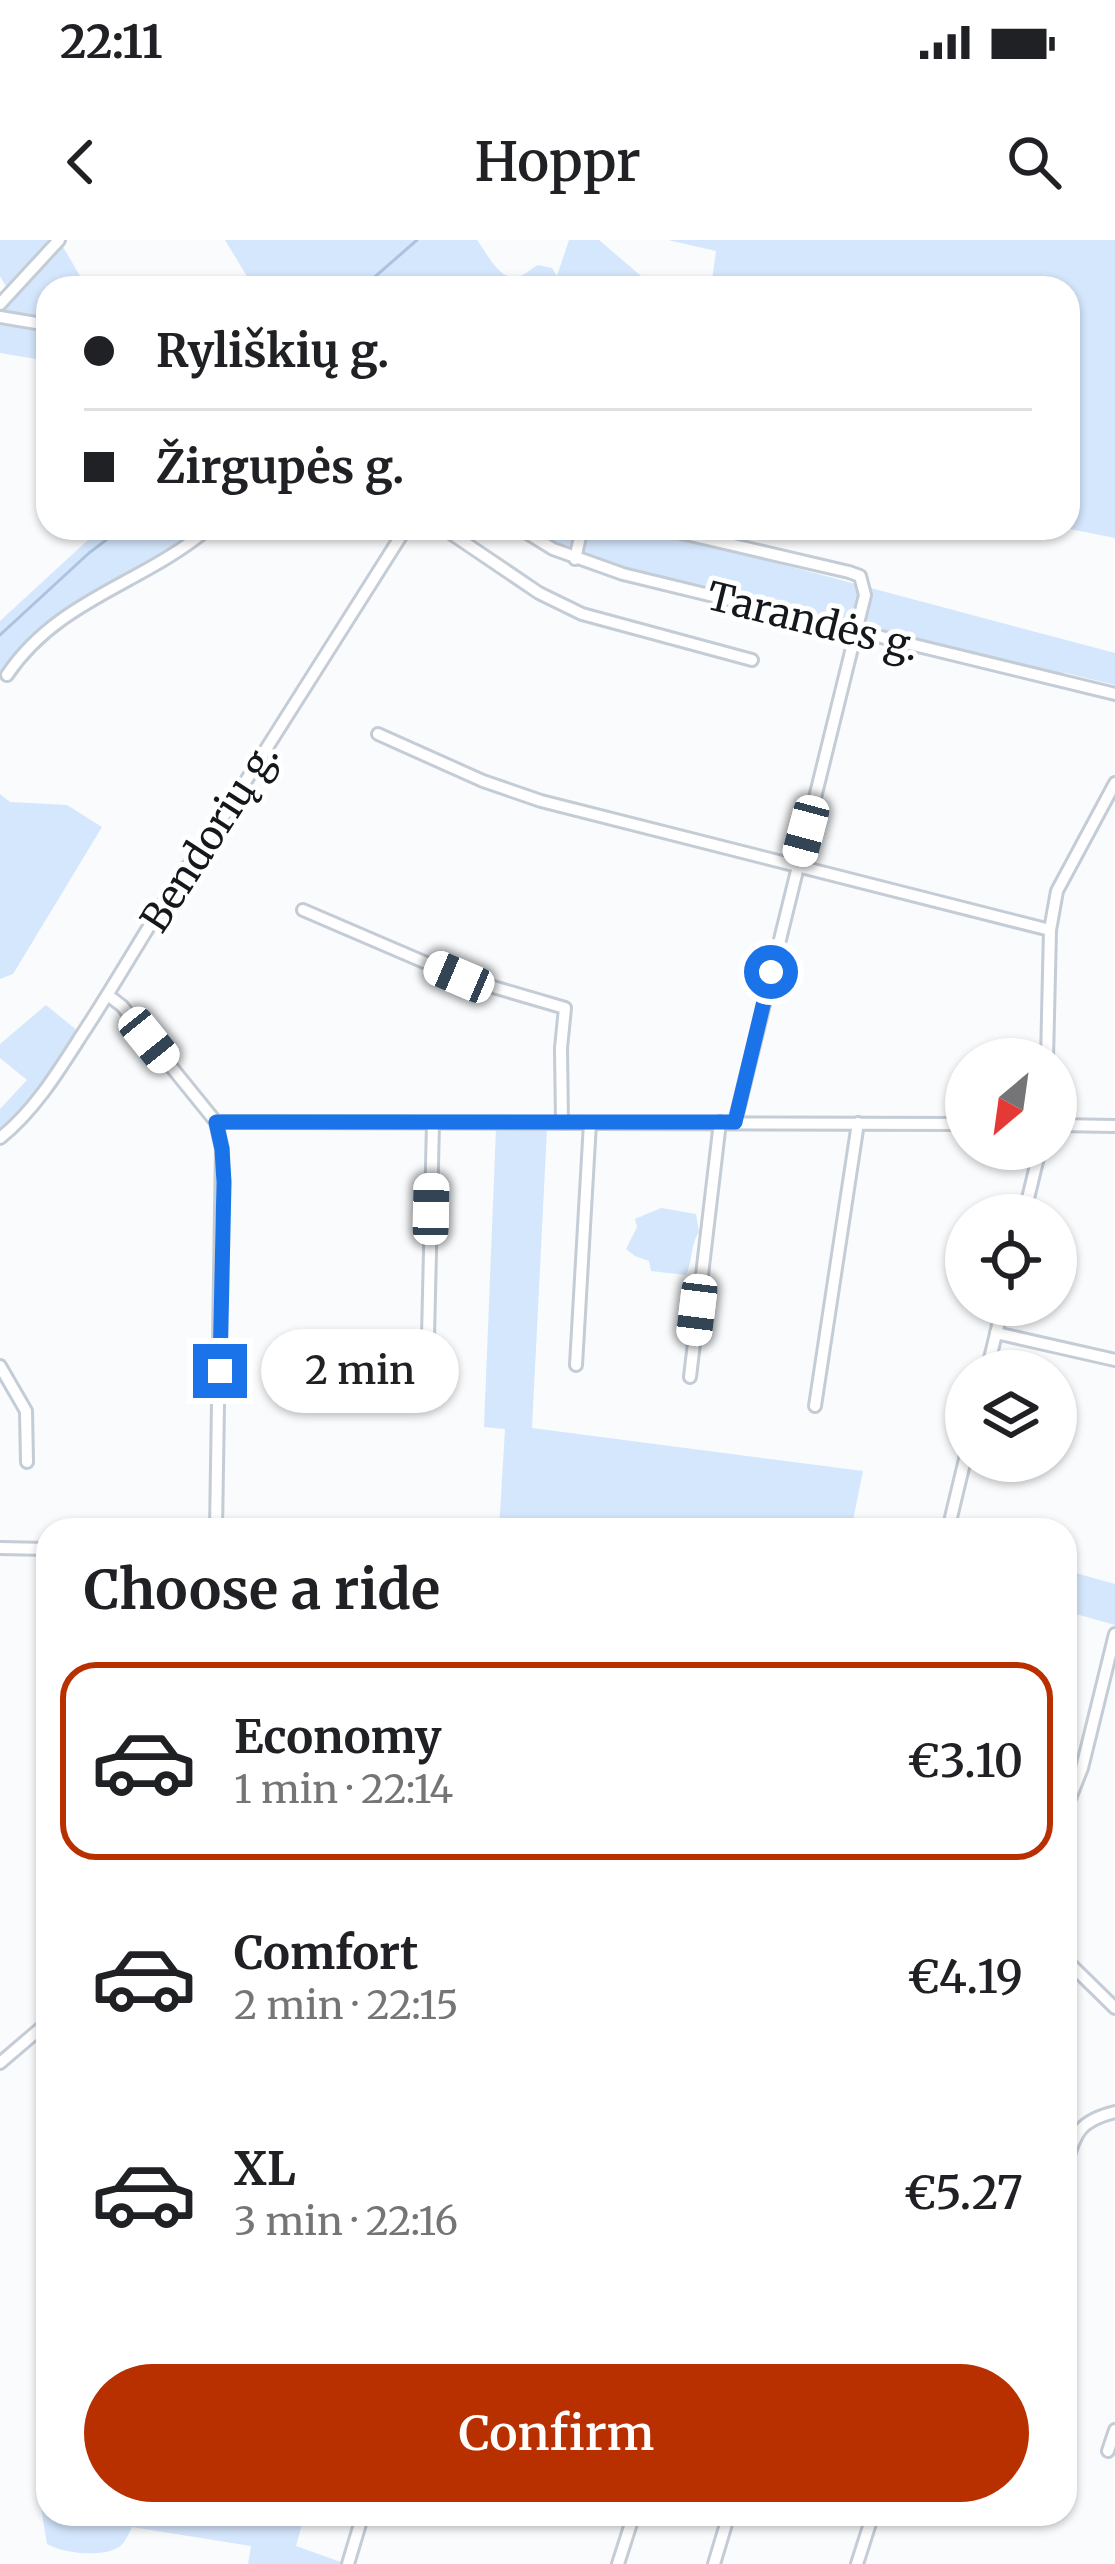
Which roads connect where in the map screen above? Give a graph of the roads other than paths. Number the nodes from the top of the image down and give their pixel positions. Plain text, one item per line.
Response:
1 (59, 240) edge
2 (0, 304) edge
3 (0, 317) edge
4 (36, 324) edge
5 (195, 540) edge
6 (398, 540) edge
7 (461, 540) edge
8 (541, 540) edge
9 (579, 540) edge
10 (710, 540) edge
11 (575, 559) junction
12 (856, 631) junction
13 (752, 660) dead end
14 (7, 675) dead end
15 (1115, 694) edge
16 (378, 734) dead end
17 (1115, 783) edge
18 (797, 864) junction
19 (303, 910) dead end
20 (1050, 930) junction
21 (109, 996) junction
22 (1047, 1038) edge
23 (216, 1122) junction
24 (720, 1122) junction
25 (735, 1122) junction
26 (562, 1123) junction
27 (590, 1123) junction
28 (434, 1124) junction
29 (858, 1124) junction
30 (945, 1124) edge
31 (1077, 1125) edge
32 (1115, 1126) edge
33 (0, 1138) edge
34 (998, 1326) edge
35 (996, 1334) junction
36 (992, 1350) edge
37 (1115, 1360) edge
38 (576, 1365) dead end
39 (0, 1366) edge
40 (690, 1378) dead end
41 (427, 1379) dead end
42 (815, 1406) dead end
43 (27, 1462) dead end
44 (959, 1482) edge
45 (216, 1518) edge
46 (950, 1518) edge
47 (0, 1548) edge
48 (36, 1549) edge
49 (1115, 1634) edge
50 (1077, 1781) edge
51 (1077, 1971) edge
52 (1115, 2008) edge
53 (36, 2032) edge
54 (0, 2063) edge
55 (1115, 2112) edge
56 (1077, 2136) edge
57 (1115, 2430) edge
58 (1108, 2451) dead end
59 (359, 2526) edge
60 (630, 2526) edge
61 (725, 2526) edge
62 (869, 2526) edge
63 (348, 2564) edge
64 (618, 2564) edge
65 (714, 2564) edge
66 (857, 2564) edge

1 - 2 street
3 - 4 street
5 - 14 street
6 - 21 street, Bendorių g.
7 - 13 street
8 - 11 street, Tarandės g.
9 - 11 street
10 - 12 street
11 - 12 street, Tarandės g.
12 - 15 street, Tarandės g.
12 - 18 street
16 - 18 street
17 - 20 street
18 - 20 street
18 - 25 street
19 - 26 street
20 - 22 street
21 - 23 street
21 - 33 street, Bendorių g.
23 - 28 street
23 - 45 street
24 - 25 street
24 - 27 street
24 - 40 street
25 - 29 street
26 - 27 street
26 - 28 street
27 - 38 street
28 - 41 street
29 - 30 street
29 - 42 street
31 - 32 street
34 - 35 street
35 - 36 street
35 - 37 street
39 - 43 street
44 - 46 street
47 - 48 street
49 - 50 street
51 - 52 street
53 - 54 street
55 - 56 street
57 - 58 street
59 - 63 street
60 - 64 street
61 - 65 street
62 - 66 street

